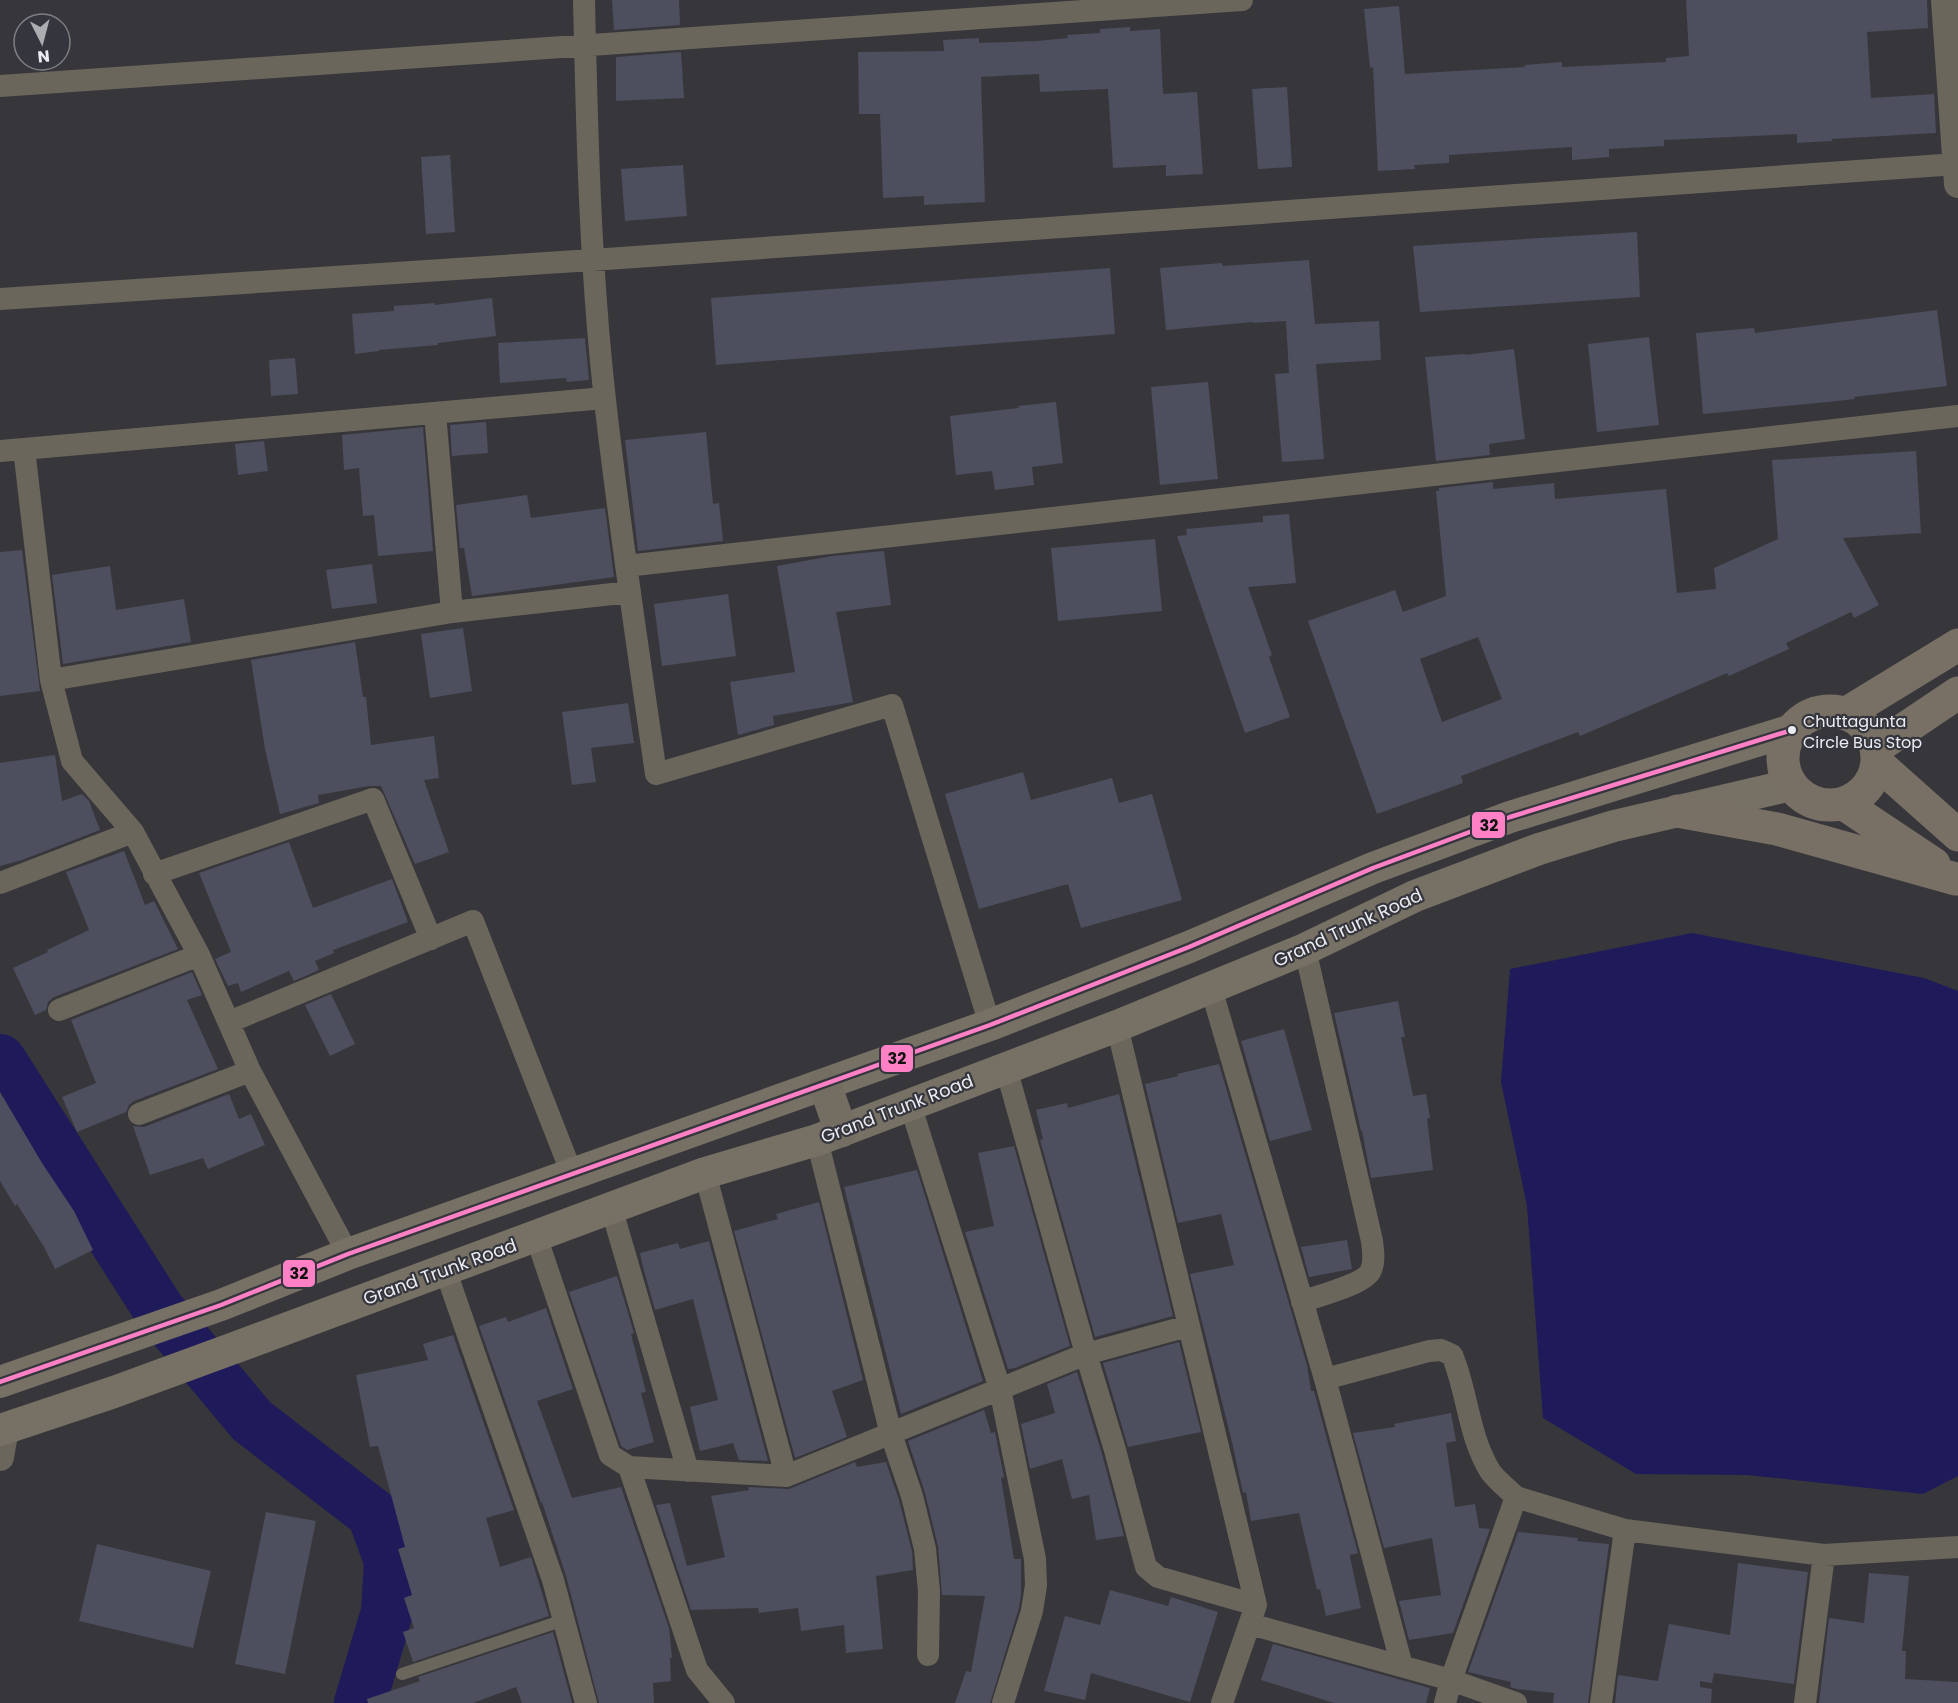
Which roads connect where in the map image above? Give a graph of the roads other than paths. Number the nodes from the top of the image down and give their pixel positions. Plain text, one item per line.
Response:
1 (584, 0) edge
2 (1242, 0) edge
3 (1945, 0) edge
4 (585, 46) junction
5 (0, 86) edge
6 (1958, 174) edge
7 (592, 260) junction
8 (0, 299) edge
9 (604, 399) junction
10 (435, 413) junction
11 (1958, 416) edge
12 (24, 449) junction
13 (0, 451) edge
14 (626, 566) junction
15 (630, 592) junction
16 (452, 612) junction
17 (1958, 645) edge
18 (51, 680) junction
19 (1958, 693) edge
20 (1845, 714) junction
21 (1792, 730) junction
22 (1877, 755) junction
23 (1791, 785) junction
24 (1844, 804) junction
25 (1677, 811) junction
26 (133, 832) junction
27 (1958, 835) edge
28 (154, 873) junction
29 (1957, 879) edge
30 (0, 883) edge
31 (431, 939) junction
32 (1305, 949) junction
33 (199, 955) junction
34 (1211, 988) junction
35 (59, 1010) dead end
36 (229, 1022) junction
37 (990, 1025) junction
38 (1117, 1026) junction
39 (1006, 1068) junction
40 (250, 1071) junction
41 (825, 1085) junction
42 (910, 1104) junction
43 (139, 1114) dead end
44 (829, 1135) junction
45 (705, 1173) junction
46 (572, 1174) junction
47 (611, 1207) junction
48 (536, 1236) junction
49 (348, 1254) junction
50 (446, 1269) junction
51 (1302, 1302) junction
52 (1188, 1326) junction
53 (1086, 1354) junction
54 (1325, 1379) junction
55 (0, 1382) edge
56 (1000, 1389) junction
57 (891, 1434) junction
58 (2, 1438) edge
59 (629, 1467) junction
60 (688, 1471) junction
61 (786, 1476) junction
62 (1516, 1497) junction
63 (1625, 1530) junction
64 (1958, 1547) edge
65 (1824, 1556) junction
66 (1253, 1614) junction
67 (564, 1620) junction
68 (928, 1654) dead end
69 (1402, 1666) junction
70 (402, 1674) dead end
71 (1451, 1680) junction
72 (586, 1703) edge
73 (724, 1703) edge
74 (1003, 1703) edge
75 (1222, 1703) edge
76 (1445, 1703) edge
77 (1516, 1703) edge
78 (1601, 1703) edge
79 (1805, 1703) edge

1 - 4 street
2 - 4 street
3 - 6 street
4 - 5 street
4 - 7 street
6 - 7 street
7 - 8 street
7 - 9 street
9 - 10 street
9 - 14 street
10 - 12 street
10 - 16 street
11 - 14 street
12 - 13 street
12 - 18 street
14 - 15 street
15 - 16 street
15 - 37 street
16 - 18 street
17 - 20 highway
18 - 26 street
19 - 22 highway
20 - 21 highway
20 - 22 highway
21 - 23 highway
21 - 37 main road
22 - 24 highway
22 - 27 highway
23 - 24 highway
23 - 25 main road, Grand Trunk Road
24 - 29 highway
25 - 29 highway
25 - 32 main road, Grand Trunk Road
26 - 28 street
26 - 30 street
28 - 31 street
28 - 33 street
31 - 36 street
31 - 46 street
32 - 34 main road, Grand Trunk Road
32 - 51 street
33 - 35 street
33 - 36 street
34 - 38 main road, Grand Trunk Road
34 - 51 street
36 - 40 street
37 - 41 main road
38 - 39 main road, Grand Trunk Road
38 - 52 street
39 - 42 main road, Grand Trunk Road
39 - 53 street
40 - 43 street
40 - 49 street
41 - 44 main road
41 - 46 main road
42 - 44 main road, Grand Trunk Road
42 - 56 street
44 - 45 main road, Grand Trunk Road
44 - 57 street
45 - 47 main road, Grand Trunk Road
45 - 61 street
46 - 49 main road
47 - 48 main road, Grand Trunk Road
47 - 60 street
48 - 50 main road, Grand Trunk Road
48 - 59 street
49 - 55 main road
50 - 58 main road, Grand Trunk Road
50 - 67 street
51 - 54 street
52 - 53 street
52 - 66 street
53 - 56 street
53 - 66 street
54 - 62 street
54 - 69 street
56 - 57 street
56 - 74 street
57 - 61 street
57 - 68 street
59 - 60 street
59 - 73 street
60 - 61 street
62 - 63 street
62 - 71 street
63 - 65 street
63 - 78 street
64 - 65 street
65 - 79 street
66 - 69 street
66 - 75 street
67 - 70 lane
67 - 72 street
69 - 71 street
71 - 76 street
71 - 77 street

